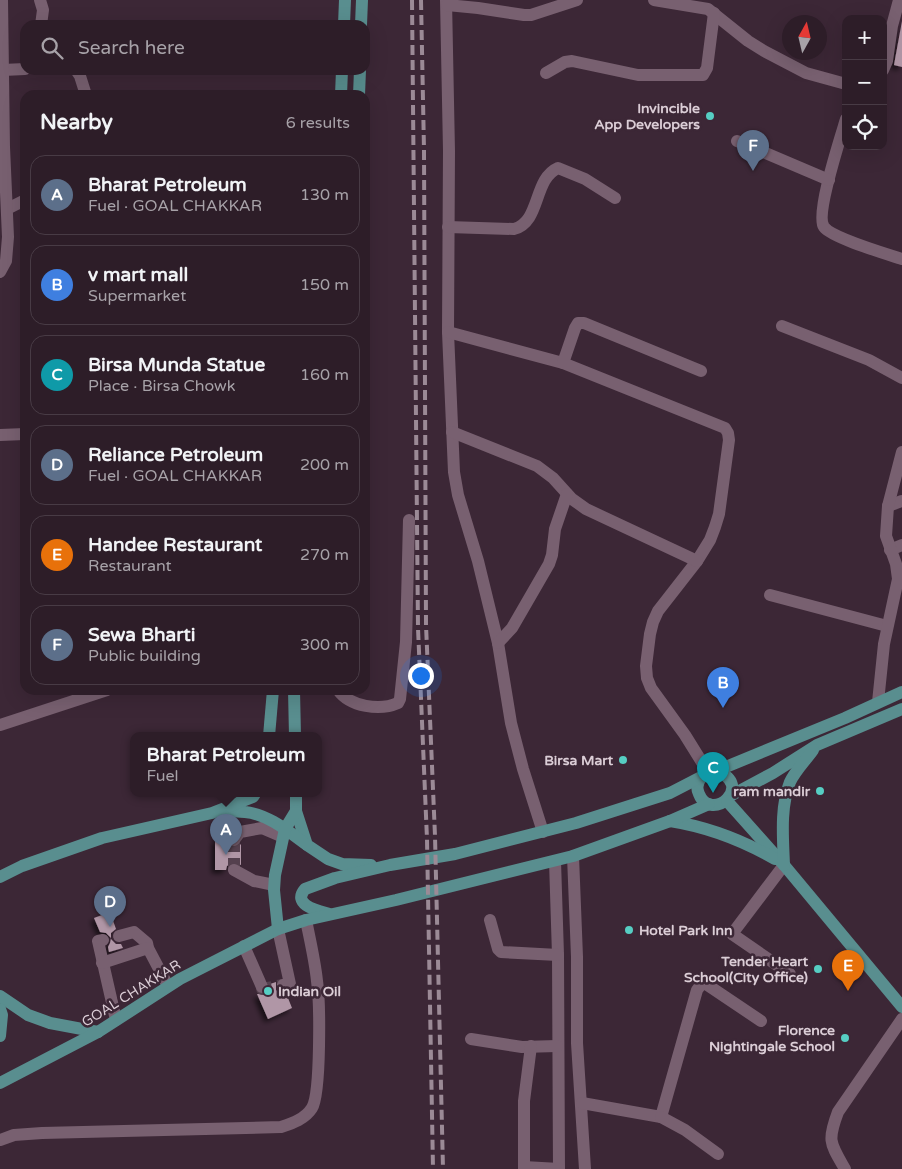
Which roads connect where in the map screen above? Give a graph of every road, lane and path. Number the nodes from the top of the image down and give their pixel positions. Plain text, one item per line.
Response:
1 (2, 0) edge
2 (40, 0) edge
3 (345, 0) edge
4 (362, 0) edge
5 (577, 0) edge
6 (657, 0) edge
7 (899, 0) edge
8 (446, 2) edge
9 (554, 3) edge
10 (714, 14) junction
11 (42, 20) edge
12 (344, 20) edge
13 (361, 20) edge
14 (887, 61) edge
15 (20, 69) edge
16 (3, 70) junction
17 (546, 73) dead end
18 (79, 75) edge
19 (342, 75) edge
20 (360, 75) edge
21 (842, 83) edge
22 (84, 90) edge
23 (341, 90) edge
24 (359, 90) edge
25 (842, 133) edge
26 (737, 141) dead end
27 (2, 147) edge
28 (828, 180) junction
29 (614, 198) dead end
30 (20, 202) edge
31 (7, 209) junction
32 (448, 227) junction
33 (902, 259) edge
34 (0, 272) edge
35 (782, 326) dead end
36 (448, 332) junction
37 (563, 363) junction
38 (701, 371) dead end
39 (902, 378) edge
40 (452, 432) junction
41 (20, 434) edge
42 (0, 435) edge
43 (902, 452) edge
44 (567, 494) junction
45 (902, 501) edge
46 (888, 506) junction
47 (409, 520) dead end
48 (902, 544) edge
49 (890, 550) junction
50 (697, 561) junction
51 (770, 595) dead end
52 (887, 626) junction
53 (498, 643) junction
54 (902, 692) edge
55 (76, 695) edge
56 (273, 695) edge
57 (294, 695) edge
58 (342, 695) edge
59 (878, 702) junction
60 (902, 709) edge
61 (0, 725) edge
62 (269, 732) edge
63 (295, 732) edge
64 (816, 744) junction
65 (709, 773) junction
66 (253, 797) edge
67 (296, 797) edge
68 (729, 798) junction
69 (709, 804) junction
70 (296, 811) junction
71 (212, 813) junction
72 (670, 821) junction
73 (543, 832) junction
74 (284, 833) junction
75 (234, 840) dead end
76 (307, 845) junction
77 (574, 856) junction
78 (555, 860) junction
79 (784, 864) junction
80 (390, 865) junction
81 (234, 870) dead end
82 (0, 877) edge
83 (274, 885) junction
84 (332, 914) junction
85 (306, 920) junction
86 (490, 920) dead end
87 (278, 929) junction
88 (119, 936) dead end
89 (103, 940) dead end
90 (244, 946) junction
91 (148, 948) junction
92 (558, 955) junction
93 (102, 963) junction
94 (790, 974) dead end
95 (168, 986) junction
96 (283, 986) dead end
97 (262, 988) dead end
98 (0, 996) edge
99 (902, 1007) edge
100 (0, 1009) edge
101 (902, 1019) edge
102 (116, 1020) junction
103 (761, 1021) dead end
104 (98, 1032) junction
105 (0, 1036) edge
106 (471, 1039) dead end
107 (531, 1046) junction
108 (558, 1046) junction
109 (0, 1083) edge
110 (582, 1103) junction
111 (661, 1117) junction
112 (0, 1140) edge
113 (718, 1154) dead end
114 (524, 1168) edge
115 (559, 1169) edge
116 (585, 1169) edge
117 (844, 1169) edge

1 - 16 street
2 - 11 street
3 - 12 main road
4 - 13 main road
5 - 9 street
6 - 10 street
7 - 14 street
8 - 9 street
8 - 32 street
10 - 17 street
10 - 21 street
15 - 16 street
16 - 27 street
18 - 22 street
19 - 23 main road
20 - 24 main road
25 - 28 street
26 - 28 street
27 - 31 street
28 - 33 street
29 - 32 street
30 - 31 street
31 - 34 street
32 - 36 street
35 - 39 street
36 - 37 street
36 - 40 street
37 - 38 street
37 - 50 street
40 - 44 street
40 - 53 street
41 - 42 street
43 - 46 street
44 - 50 street
44 - 53 street
45 - 46 street
46 - 49 street
47 - 58 street
48 - 49 street
49 - 52 street
50 - 65 street
51 - 52 street
52 - 59 street
53 - 73 street
54 - 59 main road
55 - 61 street
56 - 62 main road
57 - 63 main road
59 - 65 main road
60 - 64 main road
64 - 68 main road
64 - 79 main road
65 - 68 main road
65 - 69 main road
65 - 73 main road
66 - 71 main road
67 - 70 main road
68 - 69 main road
68 - 79 main road
69 - 72 main road, GOAL CHAKKAR
70 - 74 main road
70 - 76 main road
71 - 74 main road
71 - 82 main road
72 - 77 main road, GOAL CHAKKAR
72 - 79 main road
73 - 80 main road
74 - 75 street
74 - 76 main road
74 - 83 main road
76 - 80 main road
77 - 78 main road, GOAL CHAKKAR
77 - 110 street
78 - 84 main road, GOAL CHAKKAR
78 - 92 street
79 - 94 street
79 - 99 main road
80 - 84 main road
81 - 83 street
83 - 87 main road
84 - 85 main road, GOAL CHAKKAR
85 - 87 main road, GOAL CHAKKAR
85 - 112 street
86 - 92 street
87 - 90 main road, GOAL CHAKKAR
87 - 96 street
88 - 91 street
89 - 93 street
90 - 95 main road, GOAL CHAKKAR
90 - 97 street
91 - 93 street
91 - 95 street
92 - 108 street
93 - 102 street
95 - 102 main road, GOAL CHAKKAR
98 - 104 main road
100 - 105 main road
101 - 117 street
102 - 104 main road, GOAL CHAKKAR
103 - 111 street
104 - 109 main road, GOAL CHAKKAR
106 - 107 street
107 - 108 street
107 - 114 street
108 - 115 street
110 - 111 street
110 - 116 street
111 - 113 street
114 - 115 street

